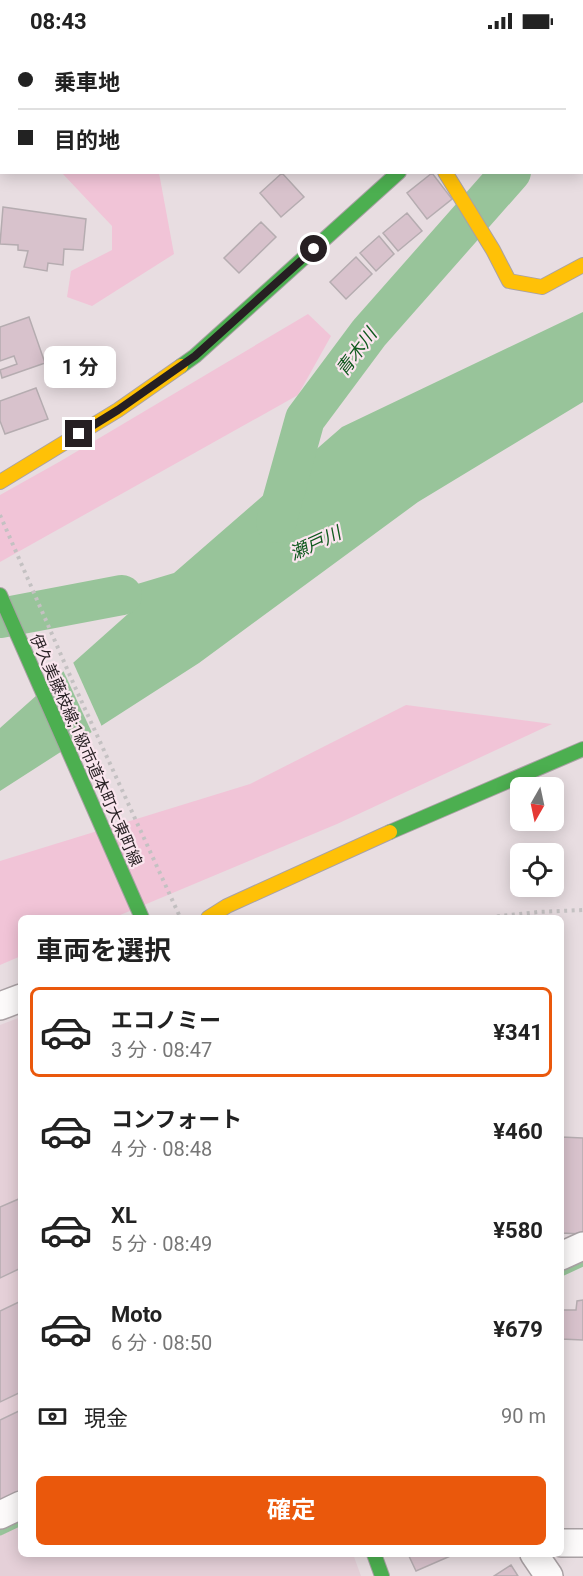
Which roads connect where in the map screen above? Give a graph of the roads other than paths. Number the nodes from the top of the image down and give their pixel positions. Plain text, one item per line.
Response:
1 (397, 174) edge
2 (446, 174) edge
3 (583, 266) edge
4 (0, 482) edge
5 (0, 595) edge
6 (583, 750) edge
7 (141, 915) edge
8 (213, 915) edge
9 (18, 999) edge
10 (0, 1006) edge
11 (583, 1246) edge
12 (564, 1255) edge
13 (18, 1506) edge
14 (0, 1515) edge
15 (564, 1543) edge
16 (583, 1543) edge
17 (376, 1557) edge
18 (536, 1557) edge
19 (382, 1576) edge
20 (549, 1576) edge

1 - 4 street
2 - 3 street
5 - 7 street, 伊久美藤枝線;1級市道本町大東町線
6 - 8 street
9 - 10 street
11 - 12 street
13 - 14 street
15 - 16 street
17 - 19 street
18 - 20 street

